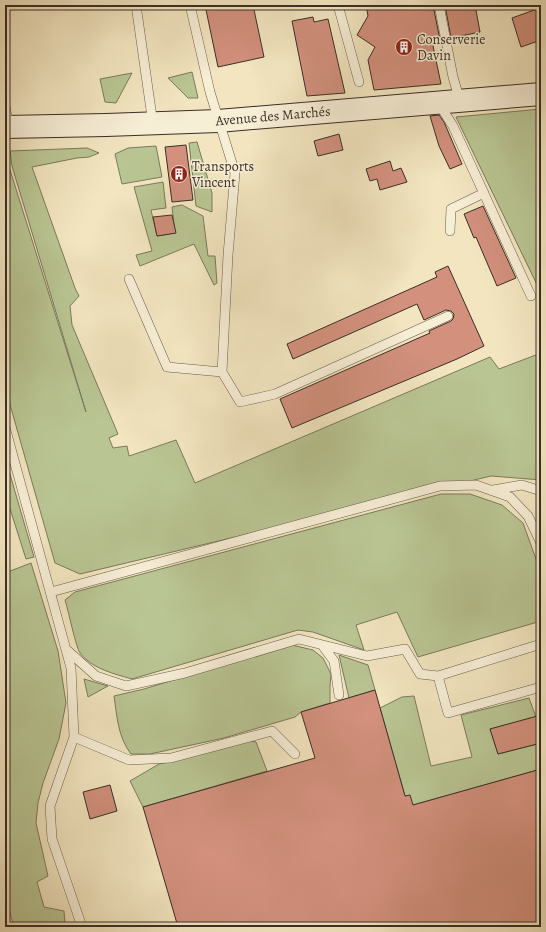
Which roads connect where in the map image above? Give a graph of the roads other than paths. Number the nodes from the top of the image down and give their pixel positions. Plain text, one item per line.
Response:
1 (136, 5) edge
2 (190, 5) edge
3 (338, 5) edge
4 (439, 5) edge
5 (359, 82) dead end
6 (541, 94) edge
7 (460, 101) junction
8 (438, 103) junction
9 (5, 106) edge
10 (218, 121) junction
11 (153, 124) junction
12 (7, 127) edge
13 (484, 193) junction
14 (450, 231) dead end
15 (129, 279) dead end
16 (531, 296) dead end
17 (448, 316) dead end
18 (222, 372) junction
19 (5, 427) edge
20 (492, 491) junction
21 (541, 491) edge
22 (541, 542) edge
23 (51, 592) junction
24 (541, 644) edge
25 (322, 645) junction
26 (67, 650) junction
27 (438, 676) junction
28 (541, 687) edge
29 (339, 695) dead end
30 (74, 737) junction
31 (295, 754) dead end
32 (82, 927) edge

1 - 11 lane
2 - 10 lane
3 - 5 lane
4 - 7 lane
6 - 7 street, Avenue des Marchés
7 - 8 street, Avenue des Marchés
8 - 10 street, Avenue des Marchés
8 - 13 lane
9 - 12 lane
10 - 11 street, Avenue des Marchés
10 - 18 lane
11 - 12 street, Avenue des Marchés
13 - 14 lane
13 - 16 lane
15 - 18 lane
17 - 18 lane
19 - 23 lane
20 - 21 lane
20 - 22 lane
20 - 23 lane
23 - 26 lane
24 - 27 lane
25 - 26 lane
25 - 27 lane
25 - 29 lane
26 - 30 lane
27 - 28 lane
30 - 31 lane
30 - 32 lane

